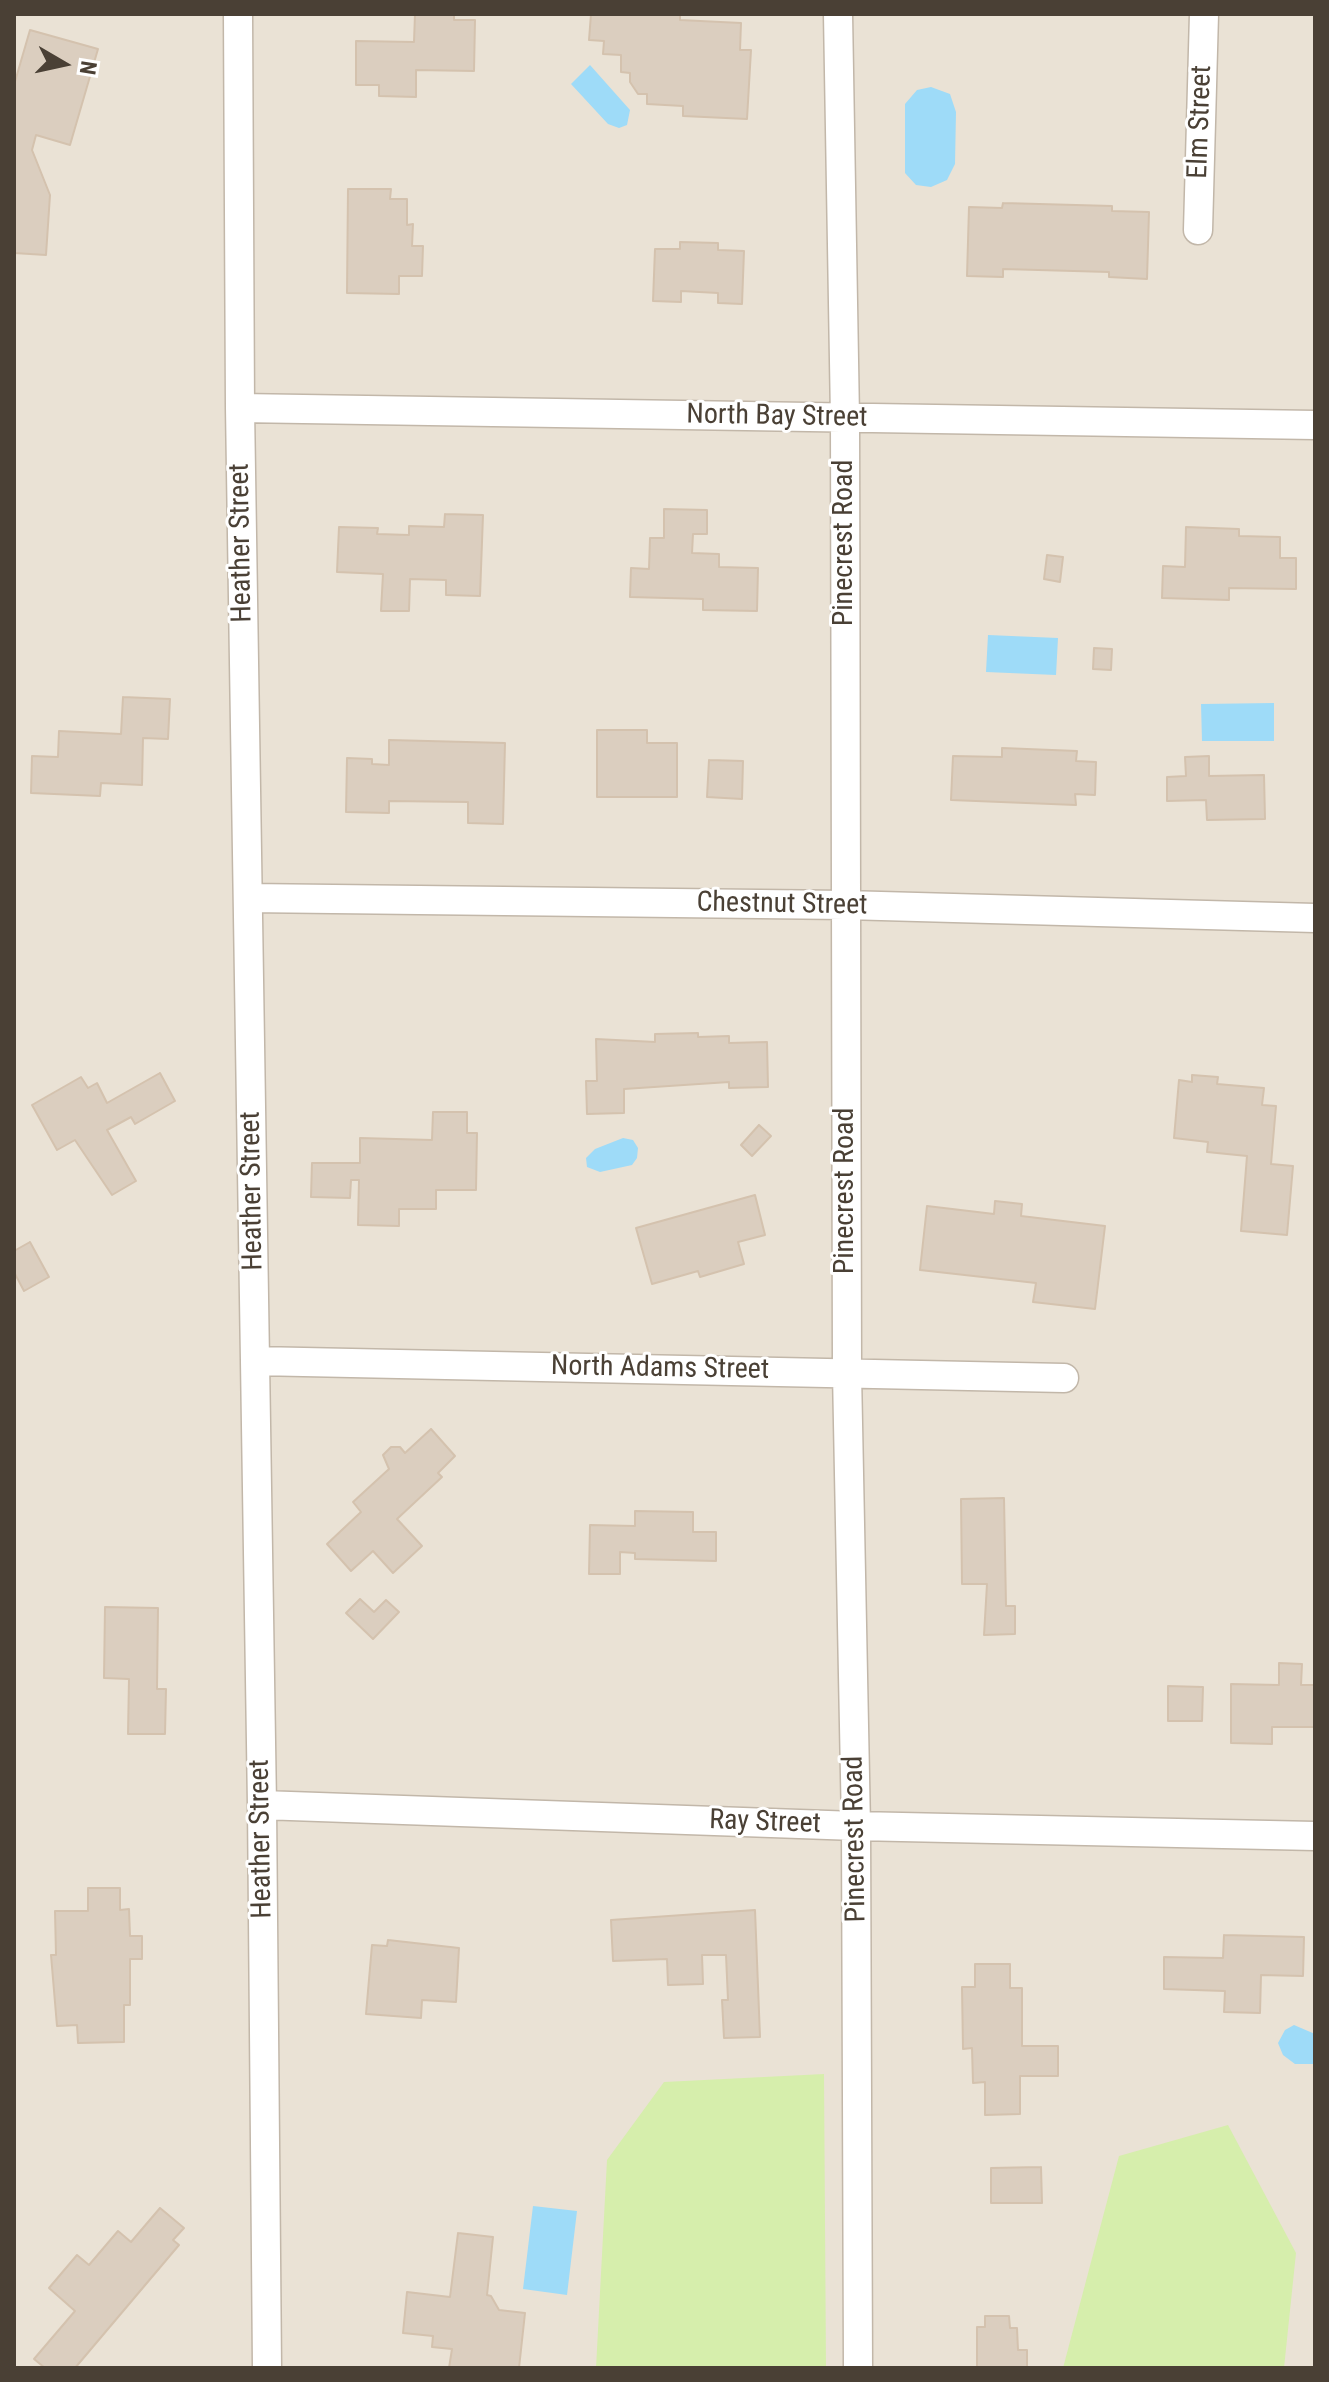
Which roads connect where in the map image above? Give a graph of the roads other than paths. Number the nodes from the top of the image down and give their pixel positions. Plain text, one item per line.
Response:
1 (238, 14) edge
2 (838, 14) edge
3 (1204, 14) edge
4 (1198, 230) dead end
5 (240, 408) junction
6 (845, 418) junction
7 (1315, 425) edge
8 (248, 898) junction
9 (845, 905) junction
10 (1315, 918) edge
11 (256, 1361) junction
12 (847, 1373) junction
13 (1064, 1378) dead end
14 (262, 1805) junction
15 (856, 1826) junction
16 (1315, 1836) edge
17 (267, 2368) edge
18 (858, 2368) edge

1 - 5 street, Heather Street
2 - 6 street, Pinecrest Road
3 - 4 street, Elm Street
5 - 6 street, North Bay Street
5 - 8 street, Heather Street
6 - 7 street, North Bay Street
6 - 9 street, Pinecrest Road
8 - 9 street, Chestnut Street
8 - 11 street, Heather Street
9 - 10 street, Chestnut Street
9 - 12 street, Pinecrest Road
11 - 12 street, North Adams Street
11 - 14 street, Heather Street
12 - 13 street, North Adams Street
12 - 15 street, Pinecrest Road
14 - 15 street, Ray Street
14 - 17 street, Heather Street
15 - 16 street, Ray Street
15 - 18 street, Pinecrest Road

